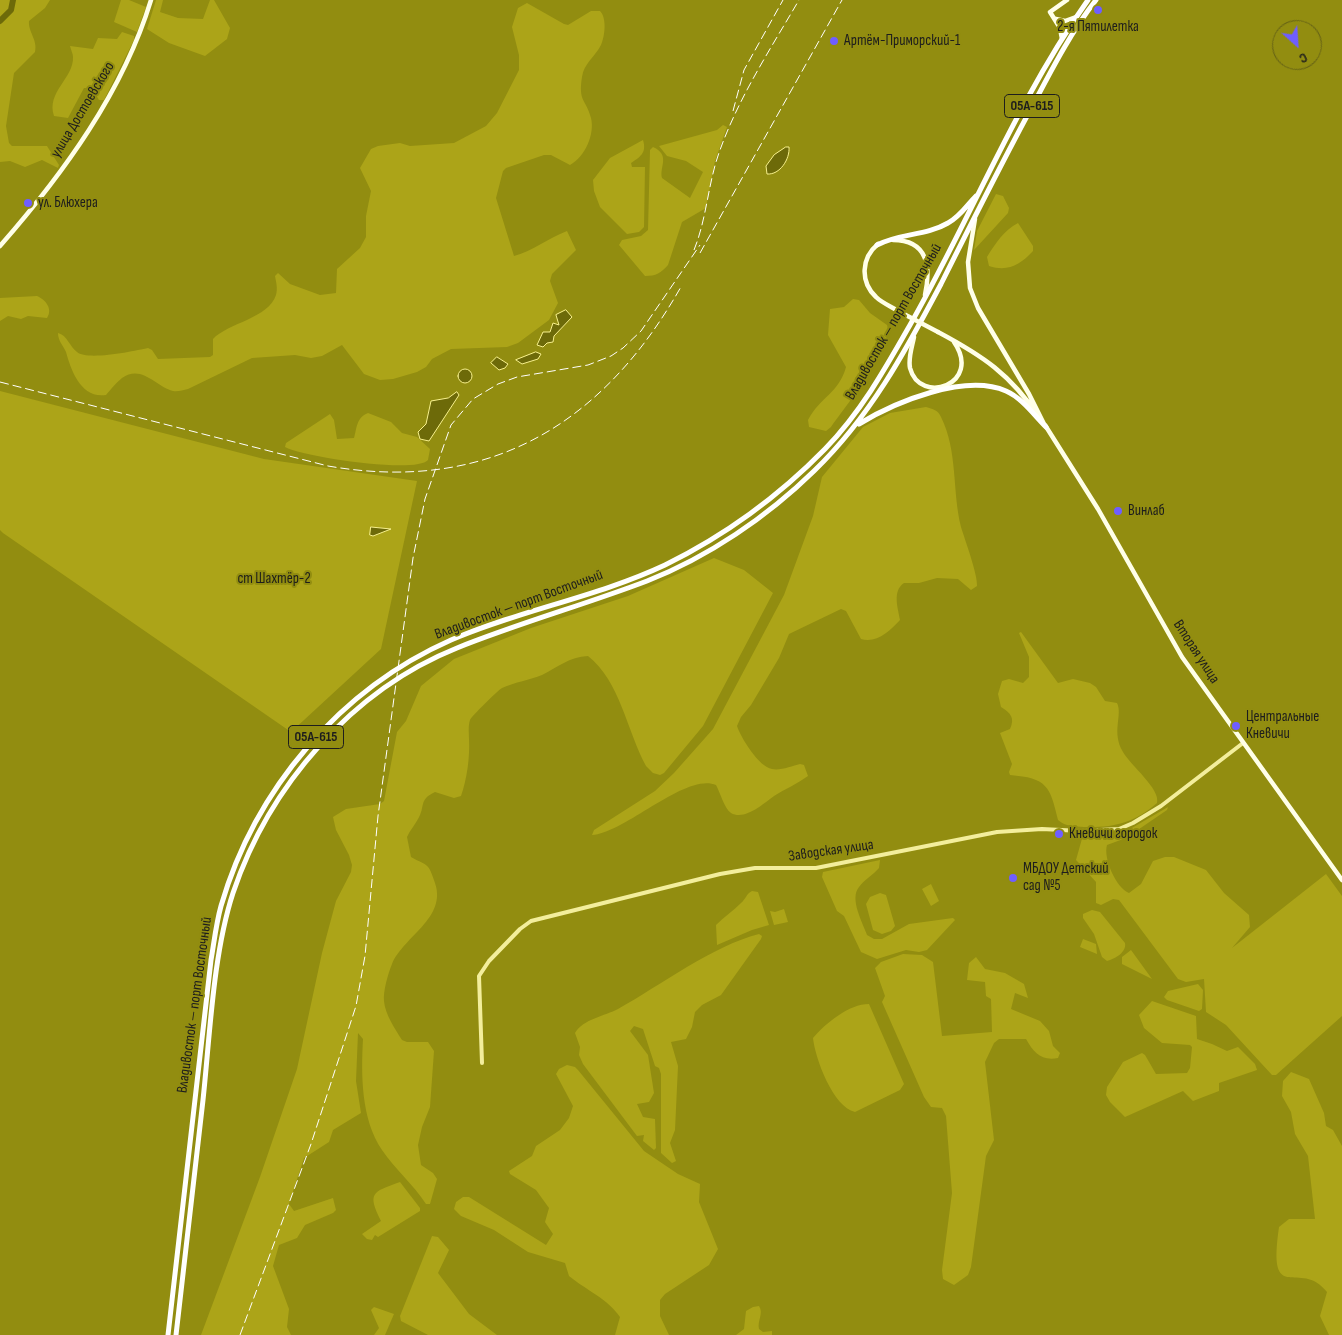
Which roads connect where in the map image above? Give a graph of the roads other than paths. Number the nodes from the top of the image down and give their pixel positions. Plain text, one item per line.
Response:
1 (151, 0) edge
2 (1066, 0) edge
3 (1088, 0) edge
4 (1096, 0) edge
5 (1076, 17) junction
6 (1056, 19) junction
7 (1062, 39) junction
8 (980, 192) junction
9 (976, 216) junction
10 (877, 244) junction
11 (0, 246) edge
12 (923, 301) junction
13 (914, 335) junction
14 (953, 340) junction
15 (857, 426) junction
16 (1046, 427) junction
17 (1243, 743) junction
18 (1342, 880) edge
19 (482, 1063) dead end
20 (168, 1335) edge
21 (176, 1335) edge

1 - 11 main road, улица Достоевского
2 - 6 main road
3 - 5 highway, Владивосток — порт Восточный / 05А-615
4 - 9 highway, Владивосток — порт Восточный / 05А-615
5 - 6 main road
5 - 7 highway, Владивосток — порт Восточный / 05А-615
6 - 7 main road
7 - 8 highway, Владивосток — порт Восточный / 05А-615
8 - 10 highway
8 - 12 highway, Владивосток — порт Восточный / 05А-615
9 - 13 highway, Владивосток — порт Восточный / 05А-615
9 - 16 main road
10 - 12 main road
10 - 14 main road, bridge
12 - 20 highway, Владивосток — порт Восточный / 05А-615
13 - 14 main road
13 - 15 highway, Владивосток — порт Восточный / 05А-615
14 - 16 main road
15 - 16 highway
15 - 21 highway, Владивосток — порт Восточный / 05А-615
16 - 17 main road, Вторая улица
17 - 18 main road, Вторая улица
17 - 19 street, Заводская улица

